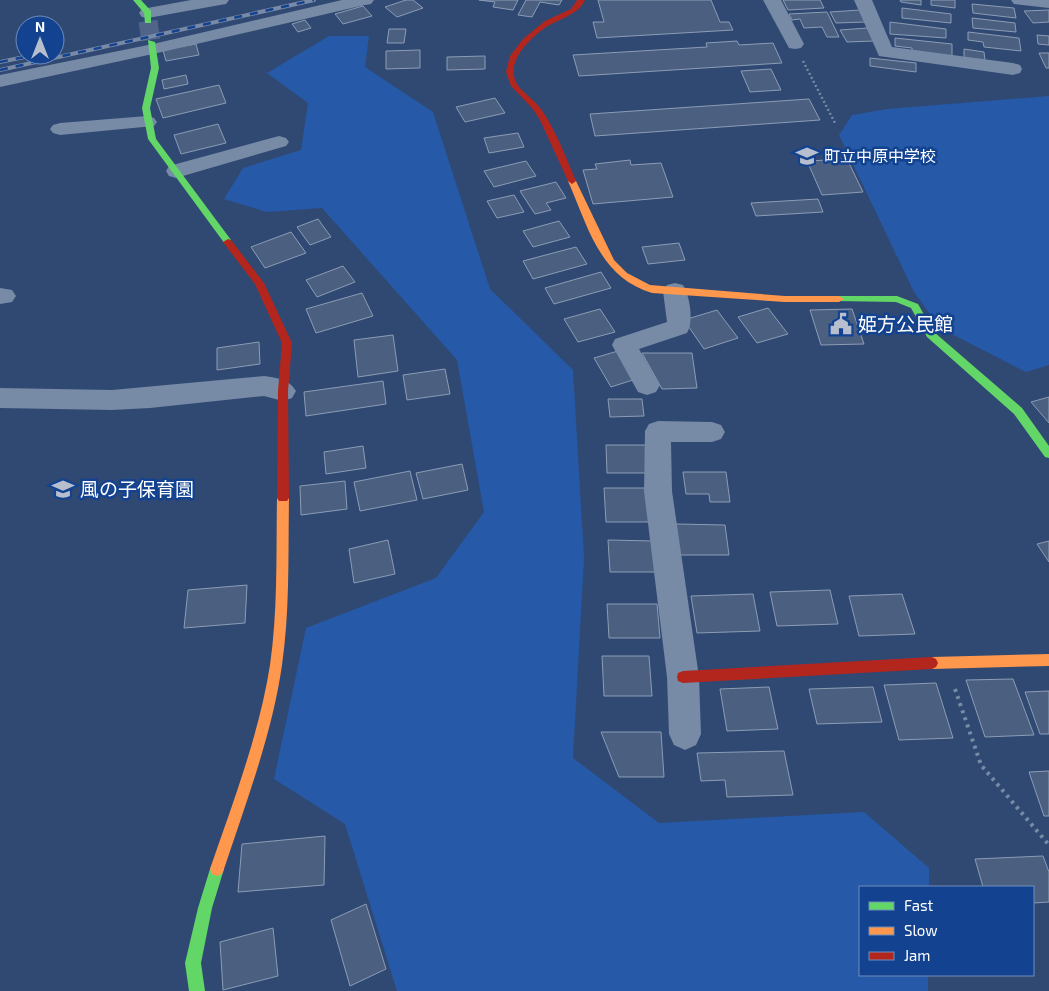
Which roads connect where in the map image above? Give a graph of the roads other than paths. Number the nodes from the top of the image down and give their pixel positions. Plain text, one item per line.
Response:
1 (220, 0) edge
2 (364, 0) edge
3 (581, 0) edge
4 (772, 0) edge
5 (863, 0) edge
6 (1020, 0) edge
7 (1049, 4) edge
8 (144, 11) edge
9 (795, 44) road end
10 (152, 46) junction
11 (1013, 69) dead end
12 (0, 81) edge
13 (147, 122) junction
14 (60, 129) dead end
15 (279, 142) dead end
16 (176, 172) junction
17 (675, 291) junction
18 (647, 385) dead end
19 (283, 391) junction
20 (0, 398) edge
21 (712, 432) dead end
22 (1046, 446) edge
23 (1049, 660) edge
24 (683, 677) junction
25 (685, 734) dead end
26 (197, 991) edge

1 - 8 street
2 - 10 street
3 - 17 street
4 - 9 street
5 - 11 street
6 - 7 street
10 - 12 street
10 - 13 street
13 - 14 street
13 - 16 street
15 - 16 street
16 - 19 street
17 - 18 street
17 - 22 street
19 - 20 street
19 - 26 street
21 - 24 street
23 - 24 street
24 - 25 street

